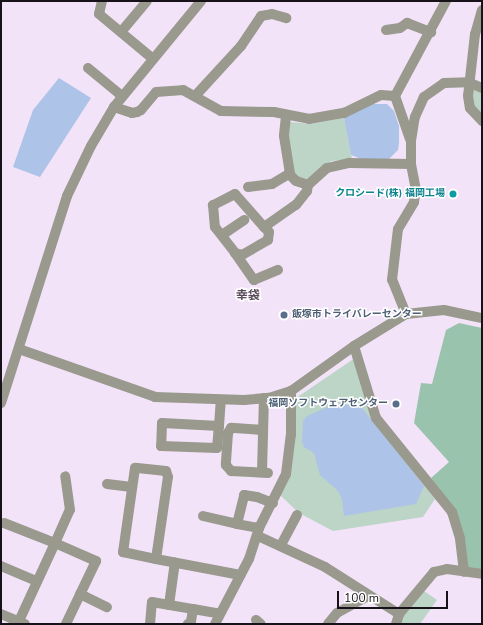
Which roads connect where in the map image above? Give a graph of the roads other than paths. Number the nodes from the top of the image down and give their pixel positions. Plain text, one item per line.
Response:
1 (102, 1) edge
2 (147, 1) edge
3 (201, 1) edge
4 (446, 1) edge
5 (482, 10) edge
6 (286, 18) dead end
7 (386, 30) dead end
8 (121, 32) junction
9 (431, 32) junction
10 (479, 34) edge
11 (152, 58) junction
12 (88, 68) dead end
13 (468, 82) junction
14 (482, 88) edge
15 (196, 95) junction
16 (122, 96) junction
17 (395, 96) junction
18 (114, 106) junction
19 (286, 116) junction
20 (482, 122) edge
21 (411, 141) junction
22 (411, 164) junction
23 (290, 173) junction
24 (308, 185) junction
25 (248, 187) dead end
26 (244, 220) dead end
27 (264, 227) junction
28 (222, 235) junction
29 (235, 253) junction
30 (278, 270) dead end
31 (406, 314) junction
32 (482, 318) edge
33 (354, 346) junction
34 (20, 349) junction
35 (291, 391) junction
36 (264, 398) junction
37 (220, 400) junction
38 (1, 403) edge
39 (219, 426) junction
40 (263, 430) junction
41 (65, 476) dead end
42 (107, 484) dead end
43 (132, 487) junction
44 (273, 503) junction
45 (297, 515) dead end
46 (203, 516) dead end
47 (4, 523) dead end
48 (237, 524) junction
49 (258, 532) junction
50 (55, 543) junction
51 (280, 545) junction
52 (156, 559) junction
53 (175, 562) junction
54 (1, 566) edge
55 (464, 572) junction
56 (482, 574) edge
57 (241, 575) junction
58 (37, 581) junction
59 (80, 594) junction
60 (368, 596) junction
61 (169, 605) junction
62 (107, 607) dead end
63 (193, 609) junction
64 (1, 614) edge
65 (220, 614) junction
66 (397, 619) edge
67 (22, 622) edge
68 (66, 624) edge
69 (150, 624) edge
70 (188, 624) edge
71 (215, 624) edge
72 (328, 624) edge

1 - 8 street
2 - 8 street
3 - 11 street
4 - 9 street
5 - 10 street
6 - 15 street
7 - 9 street
8 - 11 street
9 - 17 street
10 - 13 street
11 - 16 street
12 - 16 street
13 - 14 street
13 - 20 street
13 - 21 street
15 - 18 street
15 - 19 street
16 - 18 street
17 - 19 street
17 - 21 street
18 - 34 street
19 - 23 street
21 - 22 street
22 - 24 street
22 - 31 street
23 - 24 street
23 - 25 street
24 - 27 street
26 - 28 street
27 - 28 street
27 - 29 street
28 - 29 street
29 - 30 street
31 - 32 street
31 - 33 street
33 - 35 street
33 - 55 street
34 - 37 street
34 - 38 street
35 - 36 street
35 - 44 street
36 - 37 street
36 - 40 street
37 - 39 street
39 - 39 street
40 - 40 street
41 - 50 street
42 - 43 street
43 - 52 street
43 - 52 street
44 - 48 street
44 - 49 street
45 - 51 street
46 - 48 street
47 - 50 street
48 - 49 street
49 - 51 street
49 - 57 street
50 - 58 street
50 - 59 street
51 - 60 street
52 - 53 street
53 - 57 street
53 - 61 street
54 - 58 street
55 - 56 street
55 - 66 street
57 - 65 street
58 - 67 street
59 - 62 street
59 - 68 street
60 - 66 street
60 - 72 street
61 - 63 street
61 - 69 street
63 - 65 street
63 - 70 street
64 - 67 street
65 - 71 street

